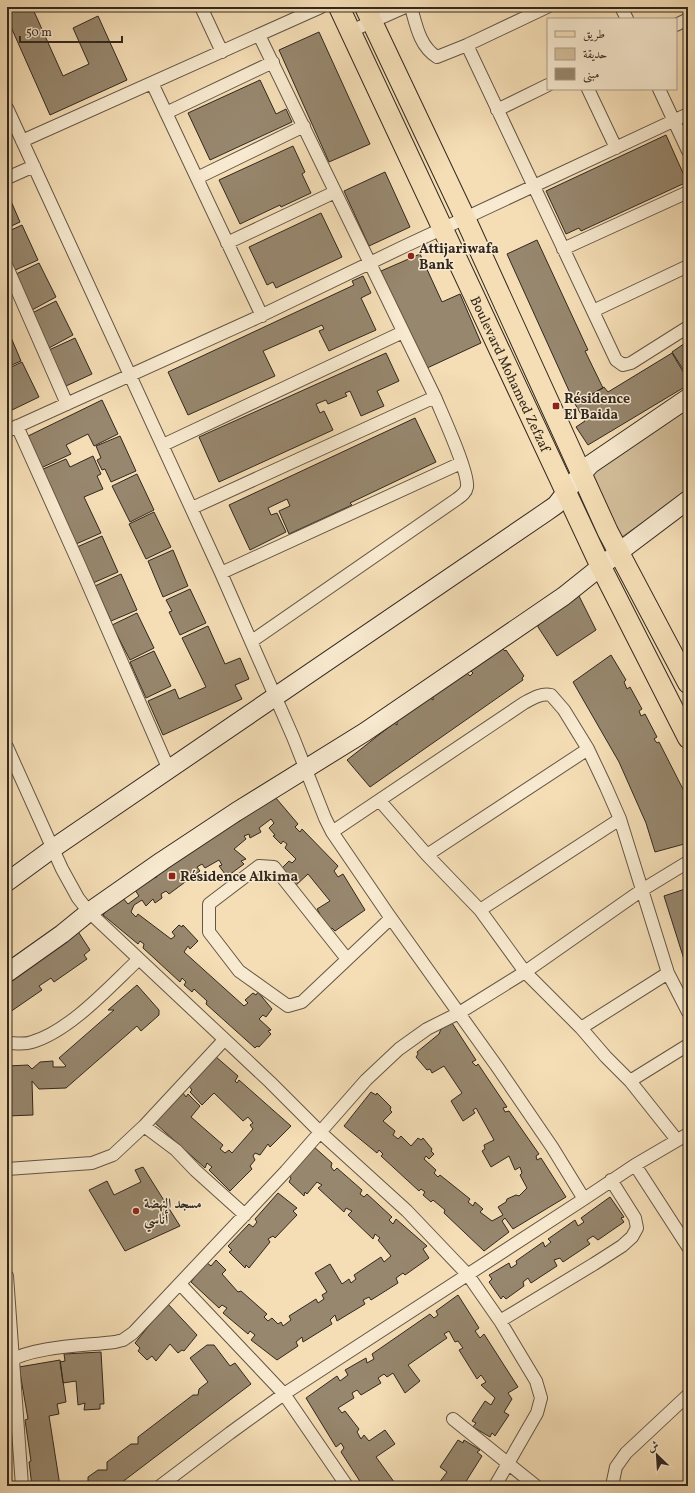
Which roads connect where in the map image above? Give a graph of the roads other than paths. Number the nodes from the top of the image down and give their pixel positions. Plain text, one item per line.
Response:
1 (201, 7) edge
2 (321, 7) edge
3 (340, 7) edge
4 (405, 7) edge
5 (411, 7) edge
6 (547, 7) edge
7 (621, 7) edge
8 (369, 14) edge
9 (626, 18) edge
10 (688, 19) edge
11 (677, 24) edge
12 (351, 31) junction
13 (260, 36) junction
14 (466, 45) junction
15 (222, 52) junction
16 (273, 62) junction
17 (152, 83) junction
18 (547, 85) edge
19 (588, 90) edge
20 (660, 90) edge
21 (7, 108) edge
22 (497, 110) junction
23 (166, 113) junction
24 (688, 114) edge
25 (674, 120) junction
26 (304, 126) junction
27 (22, 141) junction
28 (616, 148) junction
29 (688, 151) edge
30 (34, 166) junction
31 (7, 178) edge
32 (197, 178) junction
33 (533, 187) junction
34 (335, 192) junction
35 (688, 192) edge
36 (465, 218) junction
37 (442, 229) junction
38 (227, 243) junction
39 (563, 249) junction
40 (370, 263) junction
41 (688, 266) edge
42 (7, 267) edge
43 (593, 311) junction
44 (262, 316) junction
45 (688, 327) edge
46 (403, 332) junction
47 (131, 376) junction
48 (435, 397) junction
49 (688, 398) edge
50 (67, 404) junction
51 (12, 429) edge
52 (163, 445) junction
53 (461, 463) junction
54 (581, 474) junction
55 (566, 493) junction
56 (688, 500) edge
57 (192, 508) junction
58 (619, 552) junction
59 (601, 567) junction
60 (221, 573) junction
61 (252, 641) junction
62 (688, 683) edge
63 (276, 696) junction
64 (688, 738) edge
65 (7, 747) edge
66 (588, 749) junction
67 (306, 769) junction
68 (169, 770) junction
69 (380, 801) junction
70 (620, 819) junction
71 (332, 832) junction
72 (52, 849) junction
73 (427, 855) junction
74 (688, 862) edge
75 (7, 882) edge
76 (642, 890) junction
77 (480, 910) junction
78 (89, 912) junction
79 (391, 918) junction
80 (139, 959) junction
81 (348, 959) junction
82 (525, 972) junction
83 (7, 973) edge
84 (668, 973) junction
85 (688, 1012) edge
86 (459, 1013) junction
87 (581, 1028) junction
88 (224, 1040) junction
89 (7, 1043) edge
90 (688, 1046) edge
91 (630, 1081) junction
92 (144, 1126) junction
93 (320, 1132) junction
94 (688, 1134) edge
95 (677, 1140) junction
96 (635, 1165) junction
97 (7, 1170) edge
98 (611, 1180) junction
99 (584, 1199) junction
100 (245, 1215) junction
101 (688, 1247) edge
102 (468, 1275) junction
103 (7, 1276) edge
104 (180, 1284) junction
105 (500, 1322) junction
106 (10, 1361) edge
107 (284, 1394) junction
108 (688, 1395) edge
109 (453, 1419) dead end
110 (508, 1464) junction
111 (22, 1486) edge
112 (160, 1486) edge
113 (347, 1486) edge
114 (495, 1486) edge
115 (536, 1486) edge
116 (614, 1486) edge

1 - 15 street
2 - 13 street
3 - 12 main road, Boulevard Mohamed Zefzaf
4 - 8 street
5 - 14 street
6 - 14 street
7 - 9 street
8 - 12 street
8 - 36 main road, Boulevard Mohamed Zefzaf
10 - 11 street
12 - 37 main road, Boulevard Mohamed Zefzaf
13 - 15 street
13 - 16 street
14 - 22 street
15 - 17 street
16 - 23 street
16 - 26 street
17 - 23 street
17 - 27 street
18 - 22 street
19 - 28 street
20 - 25 street
21 - 27 street
22 - 33 street
23 - 32 street
24 - 25 street
25 - 28 street
25 - 29 street
26 - 32 street
26 - 34 street
27 - 30 street
28 - 33 street
30 - 31 street
30 - 47 street
32 - 38 street
33 - 36 street
33 - 39 street
34 - 38 street
34 - 40 street
35 - 39 street
36 - 37 street
36 - 54 main road, Boulevard Mohamed Zefzaf
37 - 40 street
37 - 55 main road, Boulevard Mohamed Zefzaf
38 - 44 street
39 - 43 street
40 - 44 street
40 - 46 street
41 - 43 street
42 - 50 street
43 - 45 street
44 - 47 street
46 - 48 street
46 - 52 street
47 - 50 street
47 - 52 street
48 - 53 street
48 - 57 street
49 - 54 street
50 - 51 street
51 - 68 street
52 - 57 street
53 - 60 street
53 - 61 street
54 - 55 street
54 - 58 main road, Boulevard Mohamed Zefzaf
55 - 59 main road, Boulevard Mohamed Zefzaf
55 - 63 street
56 - 58 street
57 - 60 street
58 - 59 street
58 - 62 main road, Boulevard Mohamed Zefzaf
59 - 64 main road, Boulevard Mohamed Zefzaf
59 - 67 street
60 - 61 street
61 - 63 street
63 - 67 street
63 - 68 street
65 - 72 street
66 - 69 street
66 - 70 street
66 - 73 street
67 - 71 street
67 - 78 street
68 - 72 street
69 - 71 street
69 - 73 street
70 - 76 street
70 - 77 street
71 - 79 street
72 - 75 street
72 - 78 street
73 - 77 street
74 - 76 street
76 - 82 street
76 - 84 street
77 - 82 street
78 - 80 street
78 - 83 street
79 - 81 street
79 - 86 street
80 - 88 street
80 - 89 street
81 - 81 street
82 - 86 street
82 - 87 street
84 - 85 street
84 - 87 street
86 - 93 street
86 - 99 street
87 - 91 street
88 - 92 street
88 - 93 street
90 - 91 street
91 - 95 street
92 - 97 street
92 - 100 street
93 - 100 street
93 - 102 street
94 - 95 street
95 - 96 street
96 - 98 street
96 - 101 street
98 - 99 street
98 - 105 street
99 - 102 street
100 - 104 street
102 - 105 street
102 - 107 street
103 - 106 street
104 - 106 street
104 - 107 street
105 - 110 street
106 - 111 street
107 - 112 street
107 - 113 street
108 - 116 street
109 - 110 street
110 - 114 street
110 - 115 street

